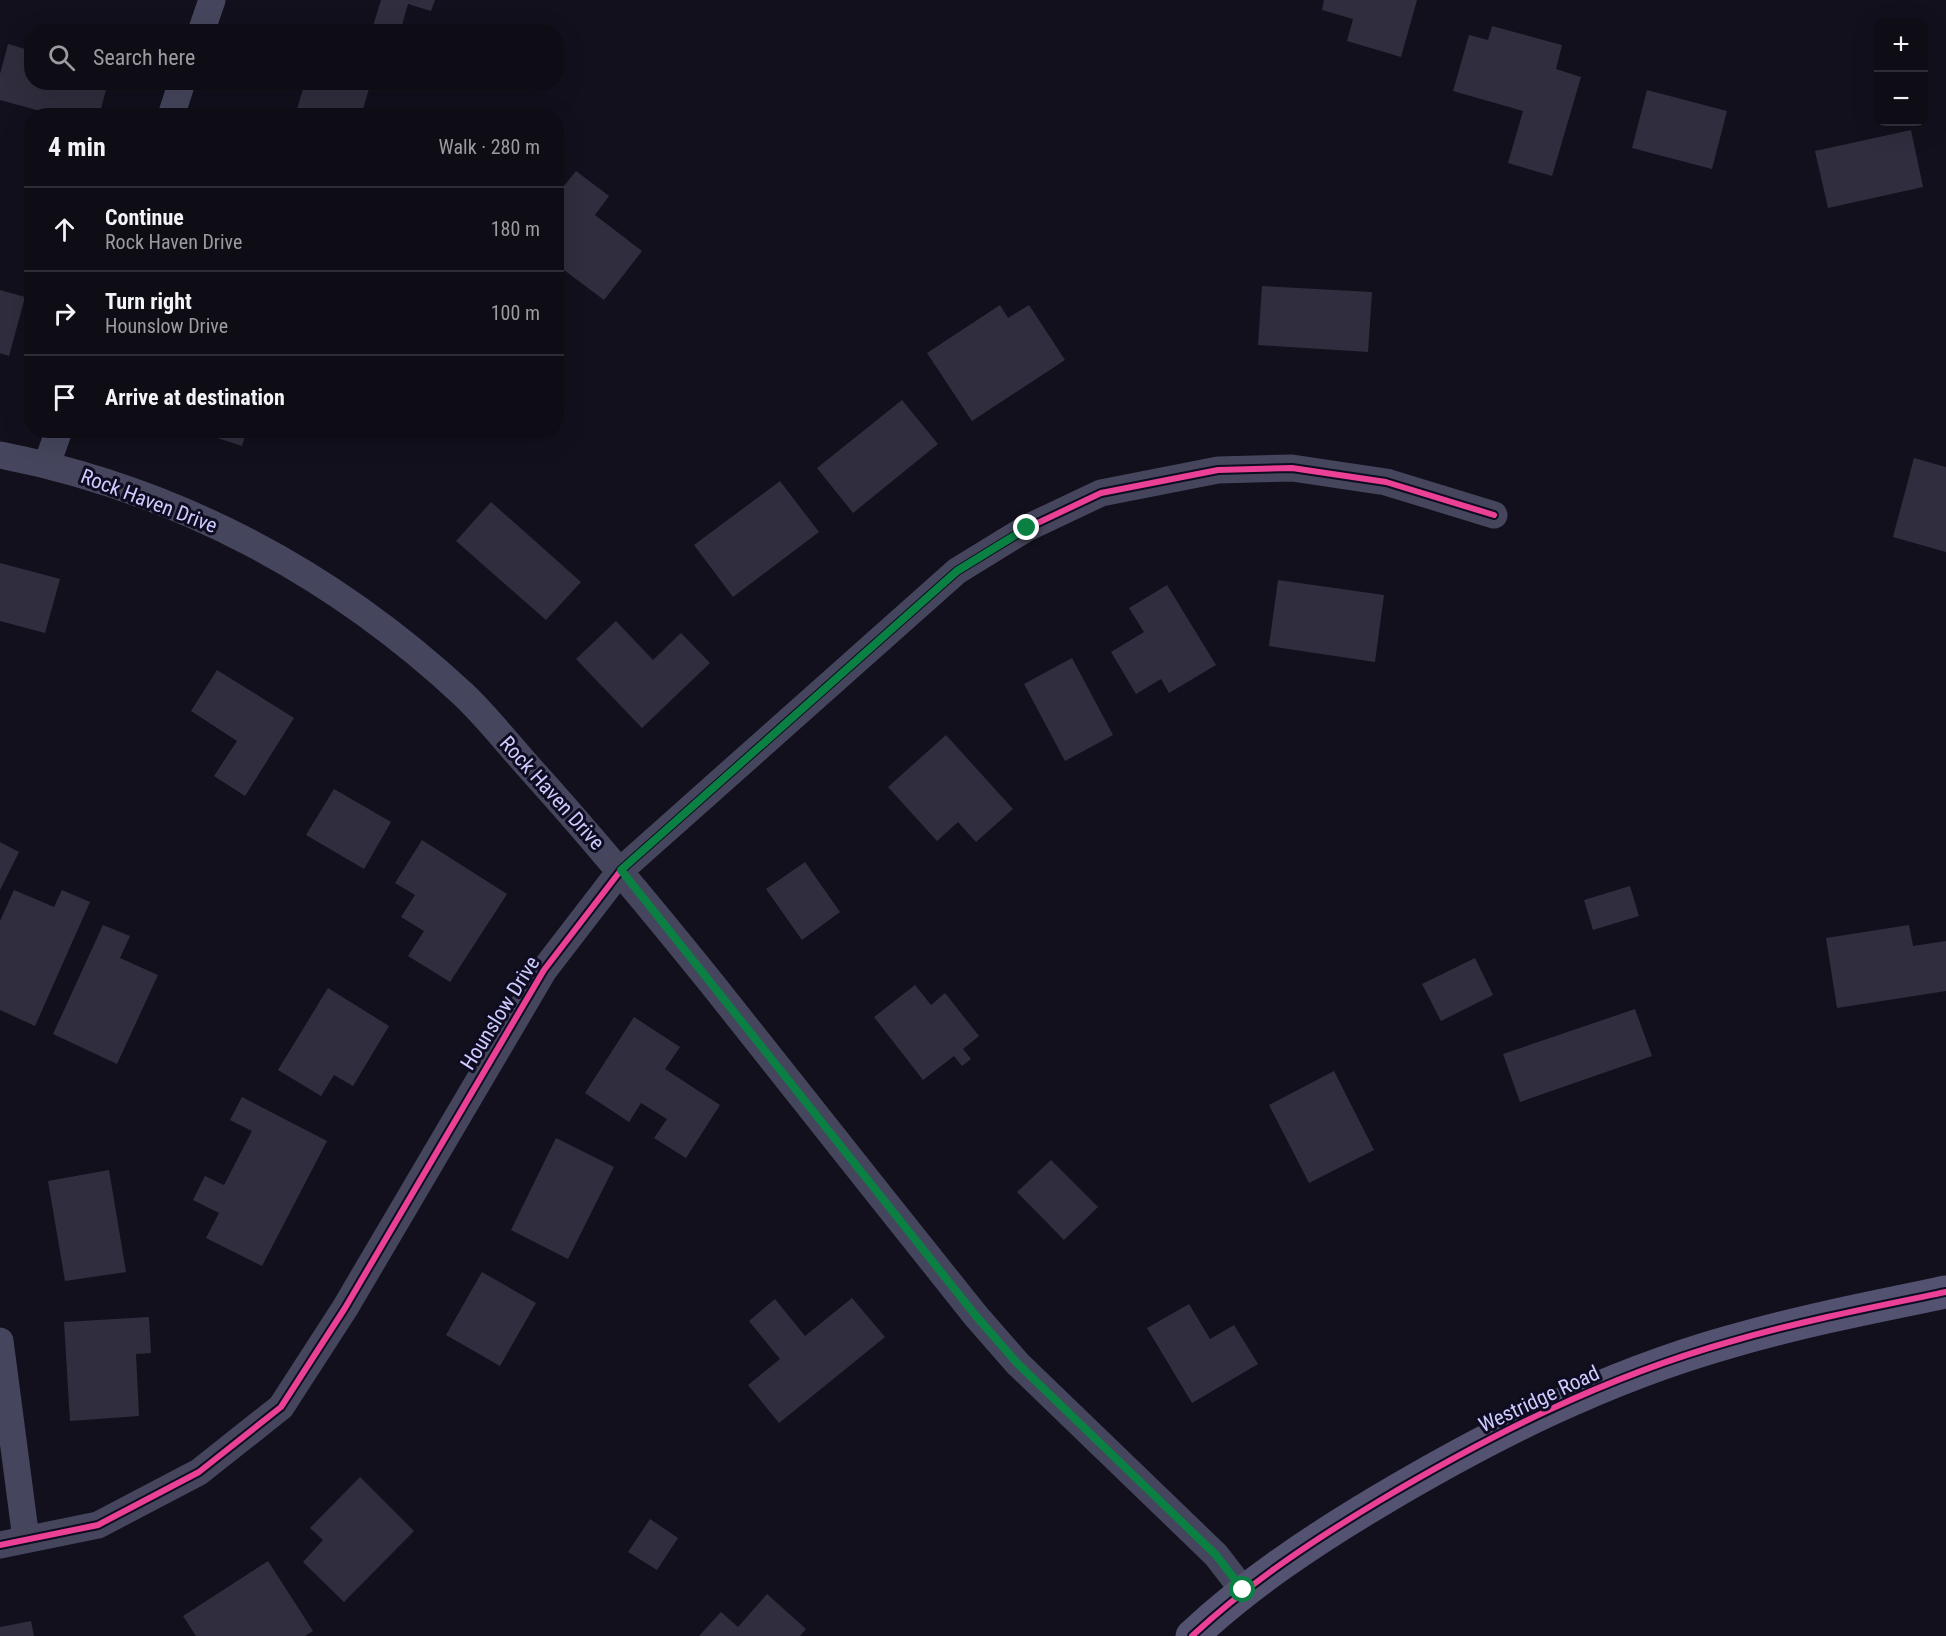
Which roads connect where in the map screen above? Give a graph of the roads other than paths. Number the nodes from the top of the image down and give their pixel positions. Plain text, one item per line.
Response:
1 (212, 0) edge
2 (204, 24) edge
3 (180, 90) edge
4 (174, 108) edge
5 (56, 438) edge
6 (0, 455) edge
7 (47, 464) junction
8 (1494, 515) dead end
9 (621, 870) junction
10 (1946, 1292) edge
11 (0, 1341) edge
12 (26, 1539) junction
13 (0, 1545) edge
14 (1243, 1590) junction
15 (1192, 1636) edge

1 - 2 street
3 - 4 street
5 - 7 street
6 - 7 street, Rock Haven Drive
7 - 9 street, Rock Haven Drive
8 - 9 street, Hounslow Drive
9 - 12 street, Hounslow Drive
9 - 14 street, Rock Haven Drive
10 - 14 main road, Westridge Road
11 - 12 street
12 - 13 street, Hounslow Drive
14 - 15 main road, Westridge Road

